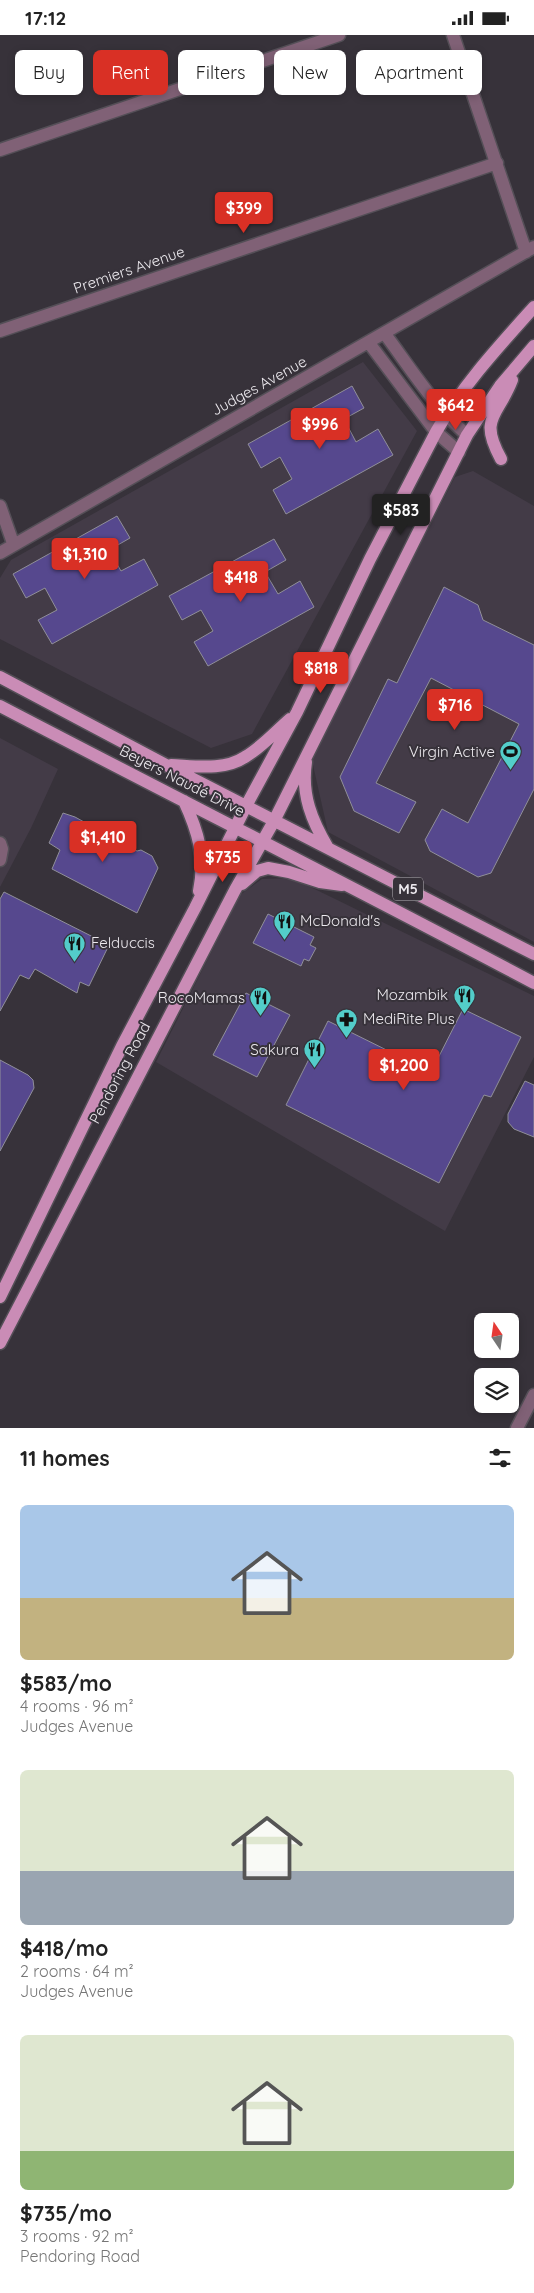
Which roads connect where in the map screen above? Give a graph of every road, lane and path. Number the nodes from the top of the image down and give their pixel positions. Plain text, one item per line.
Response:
1 (339, 35) edge
2 (453, 35) edge
3 (0, 150) edge
4 (497, 163) junction
5 (530, 250) edge
6 (534, 307) edge
7 (0, 331) edge
8 (385, 333) junction
9 (369, 343) junction
10 (534, 346) edge
11 (520, 361) junction
12 (445, 415) junction
13 (436, 431) junction
14 (467, 435) junction
15 (459, 452) junction
16 (501, 459) dead end
17 (0, 506) edge
18 (13, 543) junction
19 (0, 553) edge
20 (0, 677) edge
21 (0, 706) edge
22 (297, 712) junction
23 (307, 752) junction
24 (166, 765) junction
25 (184, 801) junction
26 (246, 806) junction
27 (274, 821) junction
28 (236, 827) junction
29 (262, 842) junction
30 (0, 843) edge
31 (328, 848) junction
32 (0, 860) edge
33 (349, 885) junction
34 (234, 890) junction
35 (195, 908) junction
36 (514, 943) junction
37 (534, 946) edge
38 (534, 954) edge
39 (534, 983) edge
40 (0, 1297) edge
41 (0, 1343) edge
42 (534, 1395) edge
43 (517, 1428) edge

1 - 3 street
2 - 4 street
4 - 5 street
4 - 7 street, Premiers Avenue
5 - 8 street, Judges Avenue
6 - 12 main road
8 - 9 street, Judges Avenue
8 - 12 street
9 - 13 street
9 - 18 street, Judges Avenue
10 - 11 main road
11 - 14 main road
11 - 16 main road
12 - 13 main road
12 - 14 street
13 - 15 street
13 - 22 main road
14 - 15 main road
15 - 23 main road
17 - 18 street
18 - 19 street, Judges Avenue
20 - 24 main road, Beyers Naudé Drive / M5
21 - 25 main road, Beyers Naudé Drive / M5
22 - 24 main road
22 - 26 main road
23 - 27 main road
23 - 31 main road
24 - 26 main road, Beyers Naudé Drive / M5
25 - 28 main road, Beyers Naudé Drive / M5
25 - 35 main road
26 - 27 main road, Beyers Naudé Drive / M5
26 - 28 main road, Pendoring Road
27 - 29 main road, Pendoring Road
27 - 31 main road, Beyers Naudé Drive / M5
28 - 29 main road, Beyers Naudé Drive / M5
28 - 35 main road, Pendoring Road
29 - 33 main road, Beyers Naudé Drive / M5
29 - 34 main road, Pendoring Road
30 - 32 street
31 - 36 main road, Beyers Naudé Drive / M5
33 - 34 main road
33 - 39 main road, Beyers Naudé Drive / M5
34 - 41 main road, Pendoring Road
35 - 40 main road, Pendoring Road
36 - 37 main road
36 - 38 main road, Beyers Naudé Drive / M5
42 - 43 street

